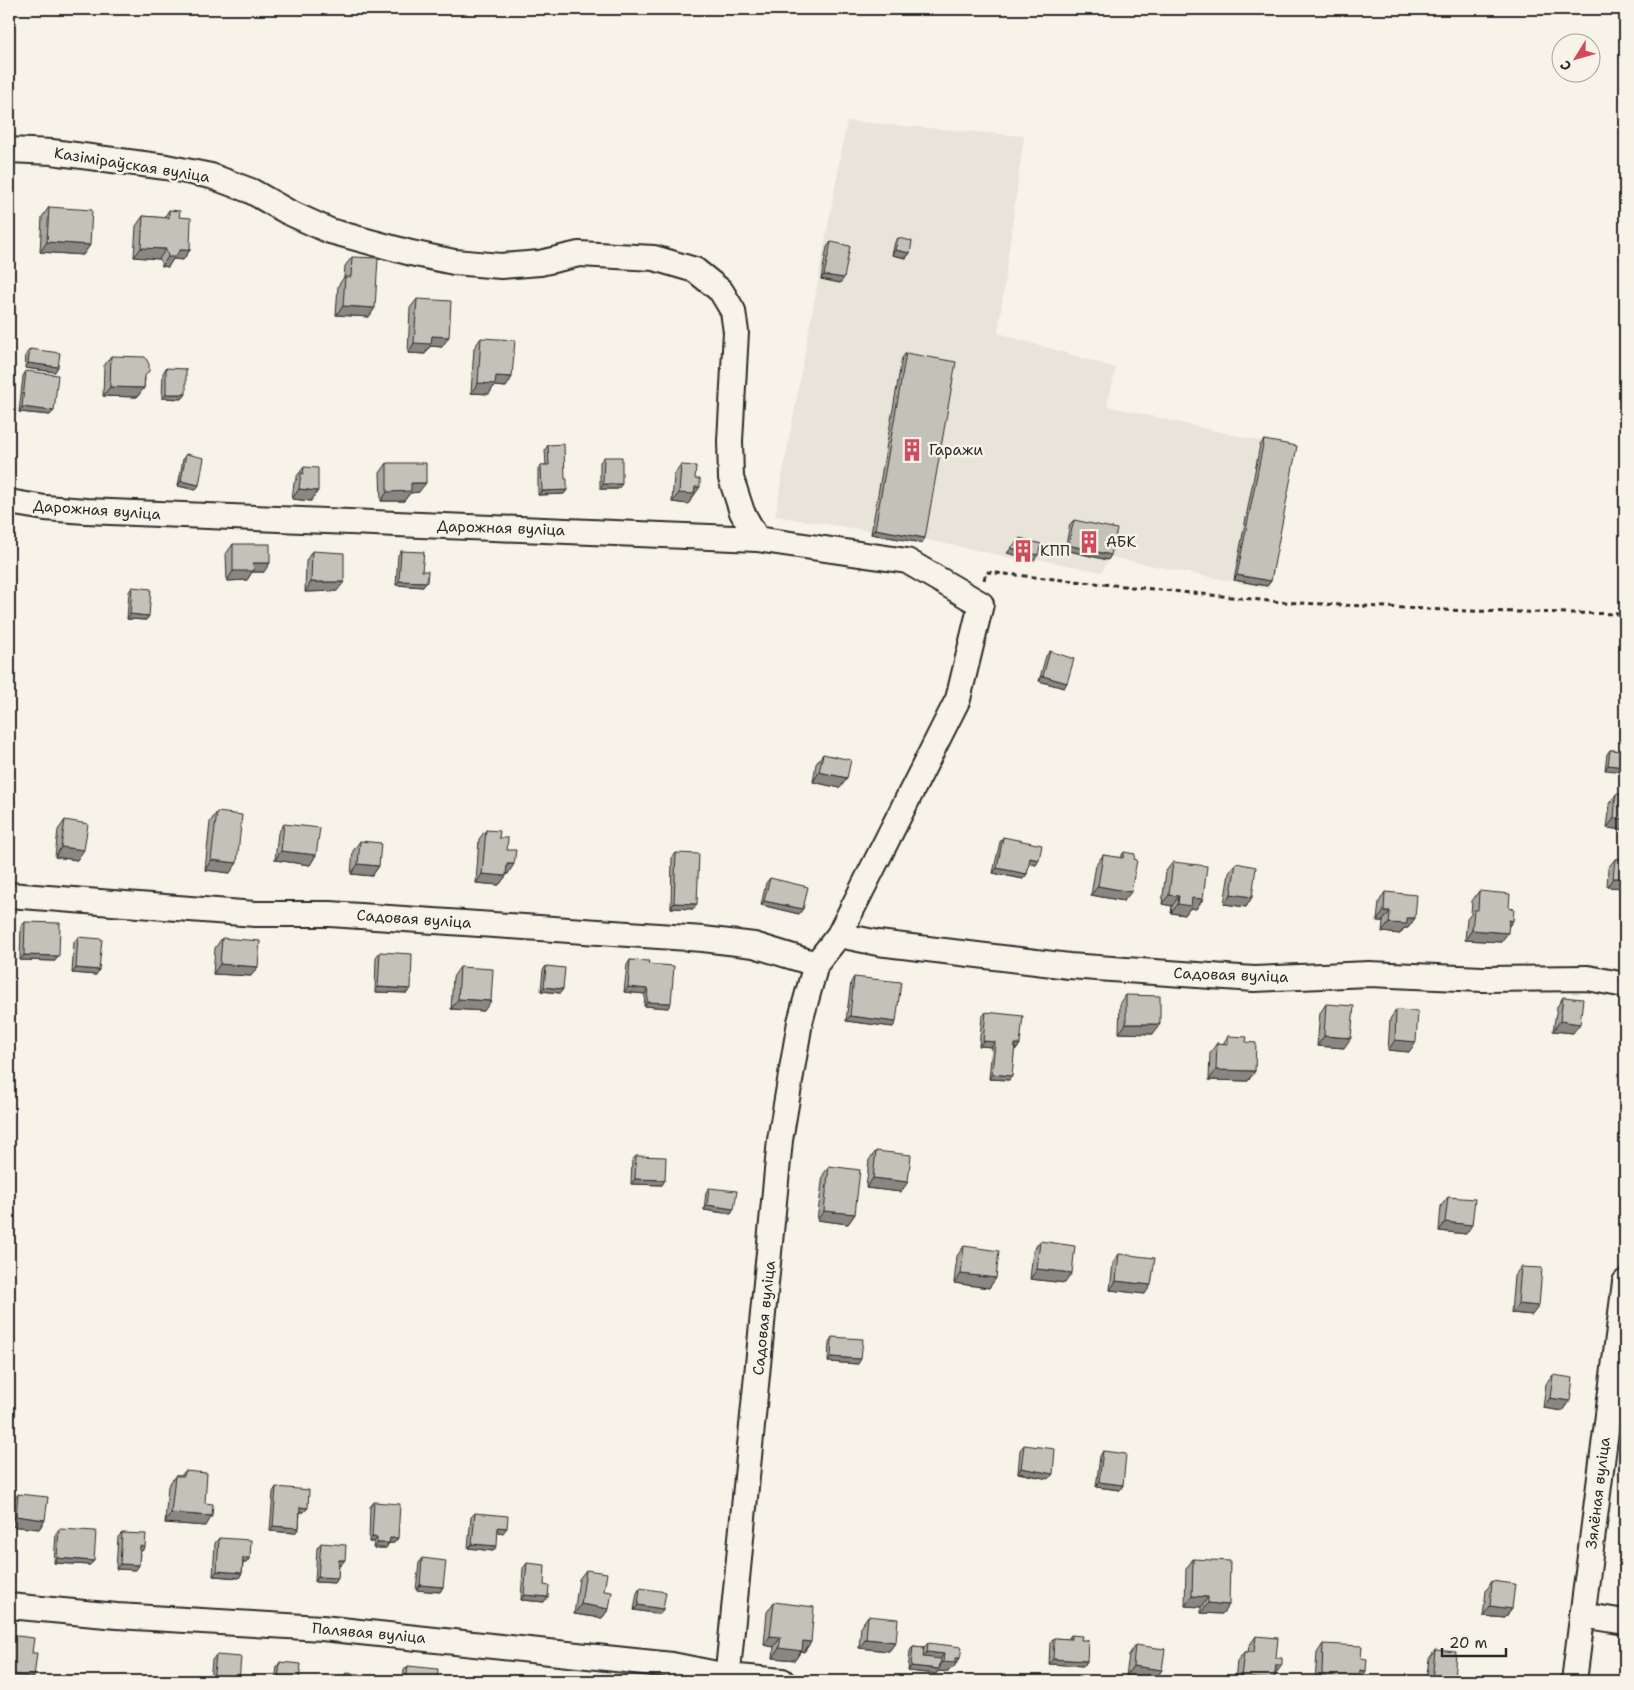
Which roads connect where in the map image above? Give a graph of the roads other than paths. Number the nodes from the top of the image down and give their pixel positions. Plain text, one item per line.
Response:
1 (9, 150) edge
2 (9, 502) edge
3 (757, 539) junction
4 (981, 604) joint
5 (9, 895) edge
6 (839, 935) junction
7 (816, 964) junction
8 (1625, 985) edge
9 (1625, 1282) edge
10 (9, 1606) edge
11 (1582, 1615) junction
12 (1625, 1622) edge
13 (727, 1678) edge
14 (782, 1681) edge
15 (1574, 1681) edge

1 - 3 street, Казіміраўская вуліца
2 - 3 street, Дарожная вуліца
3 - 4 street, Дарожная вуліца
4 - 6 street, Садовая вуліца
5 - 7 street, Садовая вуліца
6 - 7 street, Садовая вуліца
6 - 8 street, Садовая вуліца
7 - 13 street, Садовая вуліца
9 - 11 street, Зялёная вуліца
10 - 13 street, Палявая вуліца
11 - 12 street
11 - 15 street, Зялёная вуліца
13 - 14 street, Палявая вуліца

